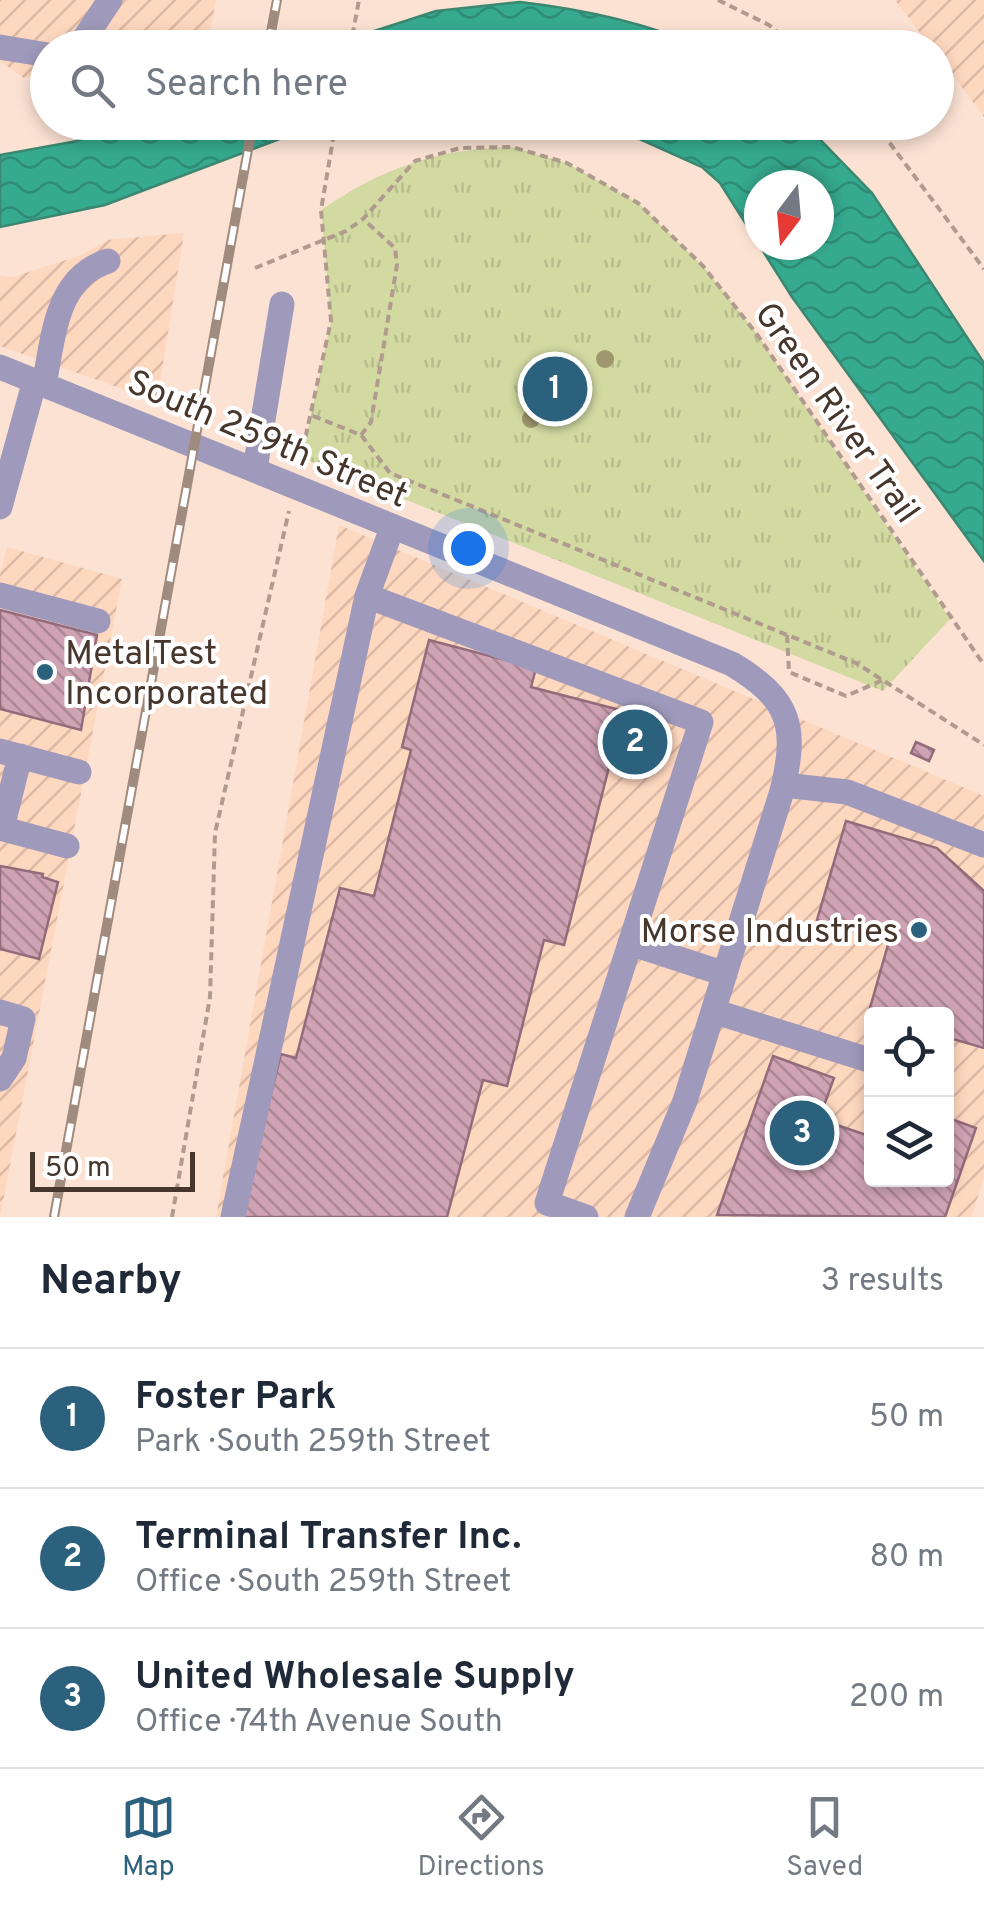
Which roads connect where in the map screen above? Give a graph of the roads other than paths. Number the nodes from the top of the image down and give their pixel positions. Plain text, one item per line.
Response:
1 (110, 0) edge
2 (92, 30) edge
3 (0, 46) edge
4 (30, 52) edge
5 (108, 261) dead end
6 (282, 304) dead end
7 (0, 367) edge
8 (40, 382) junction
9 (255, 468) junction
10 (0, 507) edge
11 (392, 528) junction
12 (0, 594) edge
13 (368, 596) junction
14 (98, 622) dead end
15 (10, 753) edge
16 (79, 772) dead end
17 (784, 785) junction
18 (1, 828) edge
19 (984, 845) edge
20 (66, 846) dead end
21 (630, 943) junction
22 (725, 974) junction
23 (713, 1011) junction
24 (0, 1012) edge
25 (864, 1058) edge
26 (0, 1079) edge
27 (545, 1210) edge
28 (233, 1217) edge
29 (586, 1217) edge
30 (637, 1217) edge

1 - 2 street
3 - 4 street
5 - 8 street
6 - 9 street
7 - 8 street, South 259th Street
8 - 9 street, South 259th Street
8 - 10 street
9 - 11 street, South 259th Street
11 - 13 street
11 - 17 street, South 259th Street
12 - 14 street
13 - 21 street
13 - 28 street
15 - 16 street
15 - 18 street
17 - 19 street
17 - 22 street, South 259th Street
18 - 20 street
21 - 22 street
21 - 27 street
22 - 23 street, South 259th Street
23 - 25 street
23 - 30 street, South 259th Street
24 - 26 street
27 - 29 street

